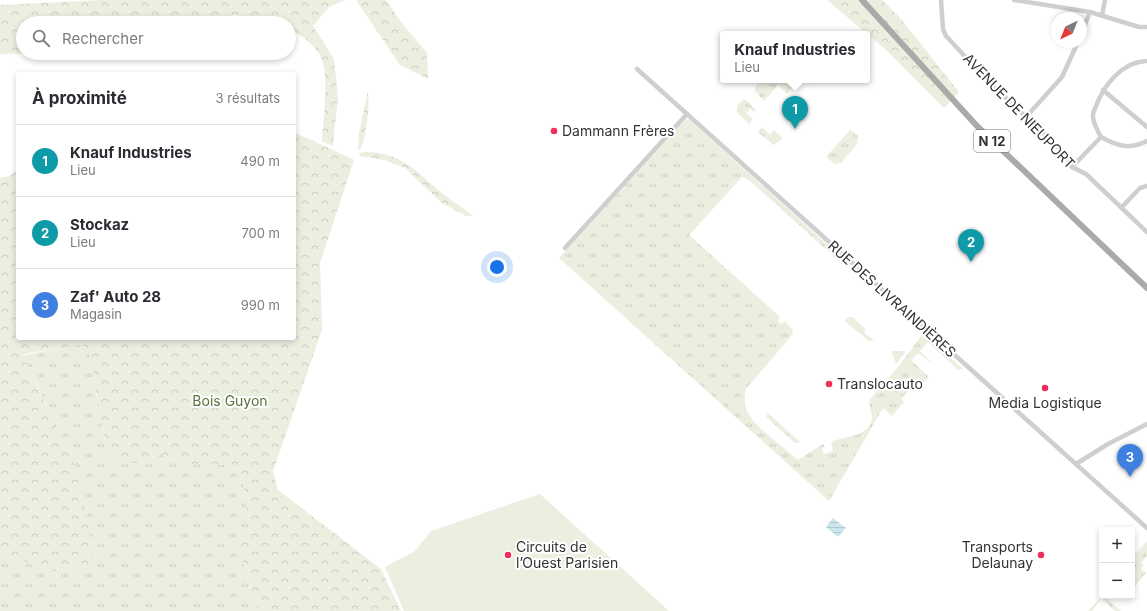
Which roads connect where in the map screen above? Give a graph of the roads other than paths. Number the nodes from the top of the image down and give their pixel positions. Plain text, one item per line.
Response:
1 (862, 0) edge
2 (941, 0) edge
3 (1014, 0) edge
4 (1054, 0) edge
5 (1105, 0) edge
6 (1054, 6) junction
7 (1090, 12) junction
8 (1102, 15) junction
9 (1087, 19) edge
10 (1147, 27) edge
11 (1075, 48) edge
12 (1147, 61) edge
13 (637, 69) dead end
14 (1103, 90) junction
15 (687, 114) junction
16 (1026, 117) junction
17 (1147, 127) edge
18 (1101, 137) junction
19 (1147, 142) edge
20 (1072, 167) junction
21 (1147, 186) edge
22 (1122, 207) junction
23 (1140, 223) junction
24 (1147, 228) edge
25 (1147, 232) edge
26 (565, 248) dead end
27 (1147, 288) edge
28 (1147, 424) edge
29 (1076, 464) junction
30 (1147, 528) edge

1 - 27 main road, N 12
2 - 16 street, AVENUE DE NIEUPORT
3 - 6 street
4 - 6 street
5 - 8 street
6 - 7 street
7 - 8 street
7 - 9 street
8 - 10 street
11 - 16 street
12 - 14 street
13 - 15 street, RUE DES LIVRAINDIÈRES
14 - 17 street
14 - 18 street
15 - 26 street
15 - 29 street, RUE DES LIVRAINDIÈRES
16 - 20 street, AVENUE DE NIEUPORT
18 - 19 street
18 - 20 street
20 - 22 street, AVENUE DE NIEUPORT
21 - 22 street
22 - 23 street, AVENUE DE NIEUPORT
23 - 24 street, AVENUE DE NIEUPORT
23 - 25 street, AVENUE DE NIEUPORT
28 - 29 street
29 - 30 street, RUE DES LIVRAINDIÈRES

